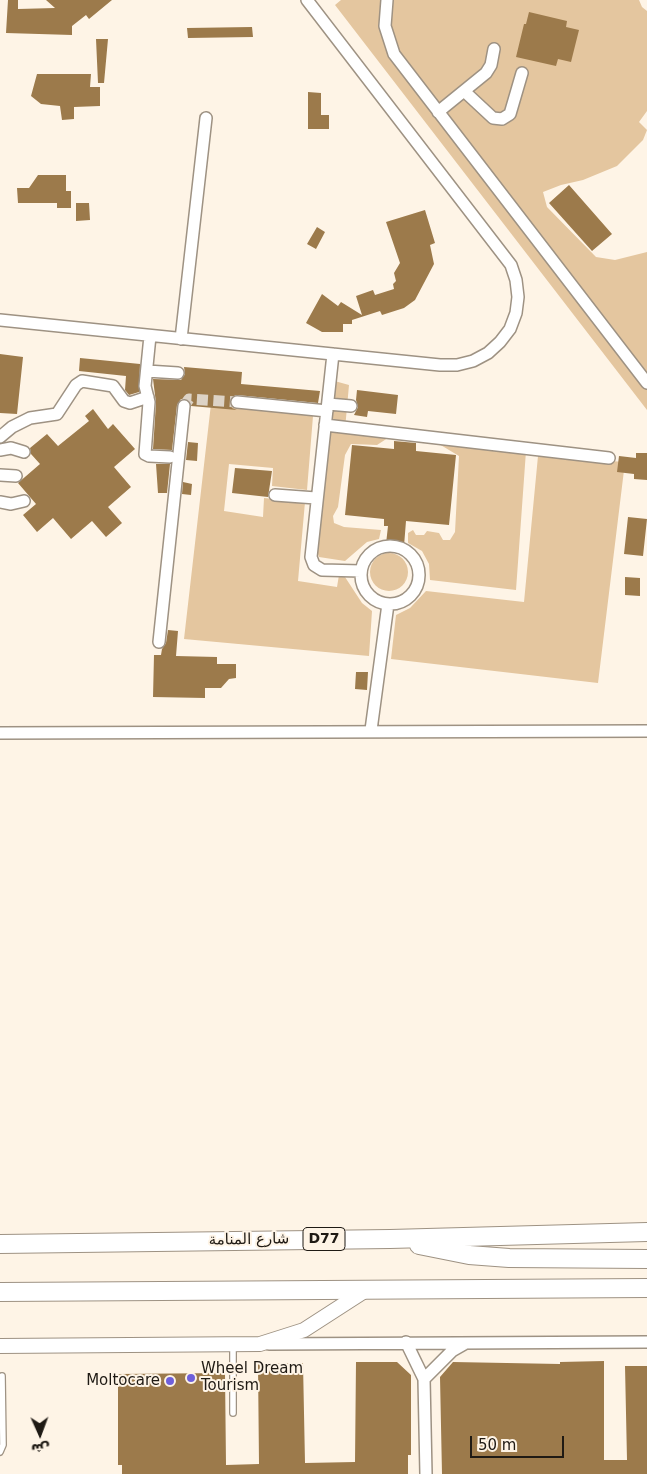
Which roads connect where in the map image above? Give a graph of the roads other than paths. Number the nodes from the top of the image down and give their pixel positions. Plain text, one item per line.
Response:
1 (307, 0) edge
2 (387, 0) edge
3 (494, 50) dead end
4 (522, 73) dead end
5 (464, 91) junction
6 (438, 112) junction
7 (206, 118) dead end
8 (0, 320) edge
9 (150, 336) junction
10 (181, 339) junction
11 (334, 354) junction
12 (147, 371) junction
13 (178, 373) dead end
14 (647, 383) edge
15 (148, 398) junction
16 (238, 402) tunnel mouth
17 (184, 406) dead end
18 (351, 406) dead end
19 (328, 407) junction
20 (325, 425) junction
21 (0, 437) edge
22 (0, 450) edge
23 (24, 452) dead end
24 (170, 457) dead end
25 (609, 458) dead end
26 (0, 475) edge
27 (16, 476) dead end
28 (275, 495) dead end
29 (316, 498) junction
30 (24, 501) dead end
31 (0, 502) edge
32 (361, 571) junction
33 (388, 604) junction
34 (159, 642) dead end
35 (371, 730) junction
36 (647, 731) edge
37 (0, 733) edge
38 (647, 1232) edge
39 (390, 1239) junction
40 (0, 1244) edge
41 (647, 1259) edge
42 (647, 1288) edge
43 (366, 1290) junction
44 (0, 1292) edge
45 (406, 1342) junction
46 (467, 1342) junction
47 (647, 1342) edge
48 (260, 1344) junction
49 (232, 1345) junction
50 (0, 1346) edge
51 (2, 1376) dead end
52 (424, 1379) junction
53 (233, 1413) dead end
54 (0, 1452) edge
55 (426, 1474) edge

1 - 11 street
2 - 6 street
3 - 5 street
4 - 5 street
5 - 6 street
6 - 14 street
7 - 10 street
8 - 9 street
9 - 10 street
9 - 12 street
10 - 11 street
11 - 19 street
12 - 13 street
12 - 15 street
15 - 21 street
15 - 24 street
16 - 19 street
17 - 34 street
18 - 19 street
19 - 20 street
20 - 25 street
20 - 29 street
22 - 23 street
26 - 27 street
28 - 29 street
29 - 32 street
30 - 31 street
32 - 33 street
32 - 33 street
33 - 35 street
35 - 36 street
35 - 37 street
38 - 39 main road, شارع المنامة / D77
39 - 40 main road, شارع المنامة / D77
39 - 41 main road
42 - 43 main road
43 - 44 main road
43 - 48 street
45 - 46 street
45 - 48 street
45 - 52 street
46 - 47 street
46 - 52 street
48 - 49 street
49 - 50 street
49 - 53 lane
51 - 54 lane
52 - 55 street

